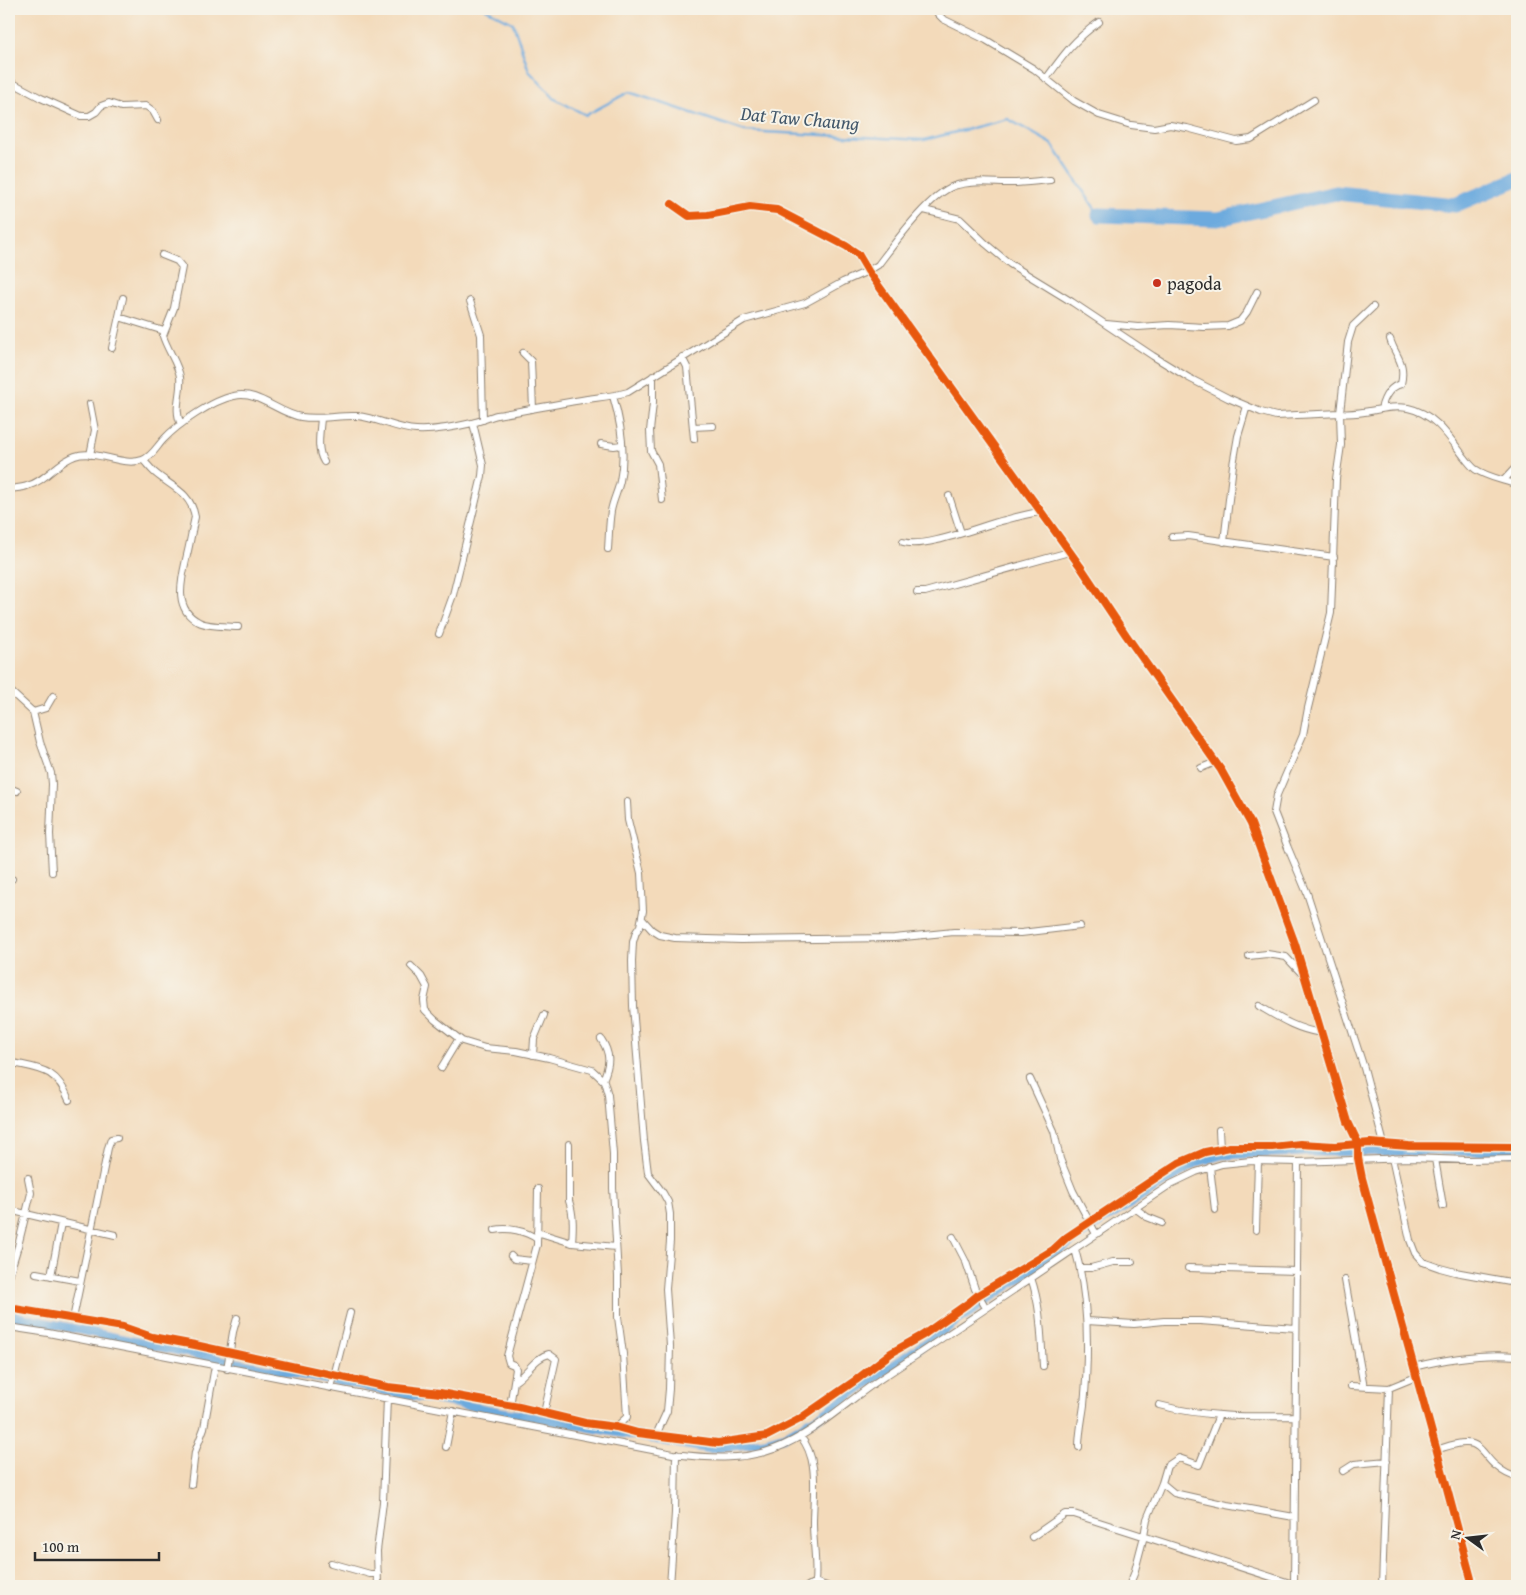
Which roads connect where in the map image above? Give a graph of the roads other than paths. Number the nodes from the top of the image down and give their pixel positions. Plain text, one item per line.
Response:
1 (936, 9) edge
2 (1099, 22) dead end
3 (1046, 79) junction
4 (9, 80) edge
5 (1314, 100) dead end
6 (158, 120) dead end
7 (1050, 180) dead end
8 (672, 204) dead end
9 (924, 210) junction
10 (162, 255) dead end
11 (868, 272) junction
12 (1257, 292) dead end
13 (122, 298) dead end
14 (470, 301) dead end
15 (1373, 307) dead end
16 (119, 317) junction
17 (1105, 324) junction
18 (164, 331) junction
19 (1390, 340) dead end
20 (112, 348) dead end
21 (523, 353) dead end
22 (682, 357) junction
23 (653, 376) junction
24 (613, 396) junction
25 (90, 404) dead end
26 (1247, 406) junction
27 (533, 409) junction
28 (1381, 409) junction
29 (1340, 413) junction
30 (320, 418) junction
31 (483, 420) junction
32 (474, 423) junction
33 (181, 424) junction
34 (714, 426) dead end
35 (693, 427) junction
36 (1517, 438) edge
37 (694, 439) dead end
38 (601, 444) dead end
39 (622, 445) junction
40 (1517, 446) edge
41 (90, 455) junction
42 (143, 460) junction
43 (324, 462) dead end
44 (1517, 466) edge
45 (1504, 480) junction
46 (1517, 485) edge
47 (9, 489) edge
48 (949, 496) dead end
49 (662, 500) dead end
50 (1039, 512) junction
51 (961, 533) junction
52 (1172, 537) dead end
53 (903, 542) dead end
54 (1224, 542) junction
55 (608, 549) dead end
56 (1069, 552) junction
57 (1334, 558) junction
58 (917, 592) dead end
59 (238, 627) dead end
60 (439, 634) dead end
61 (9, 690) edge
62 (53, 696) dead end
63 (33, 712) junction
64 (1216, 762) junction
65 (1200, 768) dead end
66 (9, 788) edge
67 (18, 791) dead end
68 (627, 802) dead end
69 (52, 872) dead end
70 (642, 918) junction
71 (1080, 926) dead end
72 (1249, 956) dead end
73 (411, 966) dead end
74 (1304, 975) junction
75 (1260, 1006) dead end
76 (544, 1015) dead end
77 (1321, 1033) junction
78 (601, 1039) dead end
79 (458, 1040) junction
80 (533, 1054) junction
81 (9, 1062) edge
82 (441, 1068) dead end
83 (1030, 1079) dead end
84 (603, 1080) junction
85 (69, 1100) dead end
86 (1219, 1130) dead end
87 (117, 1138) dead end
88 (569, 1144) dead end
89 (1384, 1144) junction
90 (1358, 1146) junction
91 (1517, 1147) edge
92 (1220, 1149) junction
93 (1392, 1158) junction
94 (1359, 1159) junction
95 (1517, 1159) edge
96 (1258, 1161) junction
97 (1298, 1162) junction
98 (1436, 1164) junction
99 (1210, 1167) junction
100 (28, 1178) dead end
101 (538, 1189) dead end
102 (1443, 1206) dead end
103 (1135, 1208) junction
104 (9, 1210) edge
105 (1216, 1210) dead end
106 (25, 1214) junction
107 (62, 1223) junction
108 (1091, 1223) junction
109 (1162, 1223) dead end
110 (91, 1230) junction
111 (495, 1230) dead end
112 (1256, 1230) dead end
113 (1096, 1233) junction
114 (115, 1235) dead end
115 (537, 1236) junction
116 (953, 1237) dead end
117 (572, 1243) junction
118 (616, 1247) junction
119 (1075, 1249) junction
120 (512, 1259) dead end
121 (1132, 1262) dead end
122 (531, 1264) junction
123 (1080, 1268) junction
124 (1188, 1268) dead end
125 (1296, 1271) junction
126 (36, 1273) dead end
127 (9, 1276) edge
128 (51, 1276) junction
129 (1030, 1278) junction
130 (1345, 1280) dead end
131 (80, 1281) junction
132 (1510, 1282) dead end
133 (982, 1302) junction
134 (9, 1308) edge
135 (350, 1313) dead end
136 (237, 1318) dead end
137 (73, 1320) junction
138 (1087, 1321) junction
139 (9, 1327) edge
140 (1296, 1328) junction
141 (230, 1356) junction
142 (1517, 1356) edge
143 (215, 1366) junction
144 (1043, 1366) dead end
145 (227, 1367) junction
146 (1413, 1367) junction
147 (1416, 1377) junction
148 (333, 1381) junction
149 (514, 1382) junction
150 (1351, 1386) dead end
151 (1364, 1387) junction
152 (1389, 1388) junction
153 (387, 1398) junction
154 (1159, 1405) dead end
155 (510, 1406) junction
156 (453, 1411) junction
157 (544, 1413) junction
158 (1219, 1415) junction
159 (1295, 1416) junction
160 (578, 1422) junction
161 (616, 1427) junction
162 (576, 1433) junction
163 (656, 1435) junction
164 (800, 1436) junction
165 (446, 1447) dead end
166 (1079, 1448) dead end
167 (1436, 1450) junction
168 (676, 1454) junction
169 (1387, 1461) junction
170 (1343, 1471) dead end
171 (1517, 1477) edge
172 (1162, 1483) junction
173 (191, 1485) dead end
174 (1294, 1517) junction
175 (1032, 1536) dead end
176 (1144, 1536) junction
177 (331, 1564) dead end
178 (378, 1574) junction
179 (815, 1582) junction
180 (1293, 1585) edge
181 (378, 1586) edge
182 (670, 1586) edge
183 (808, 1586) edge
184 (828, 1586) edge
185 (1129, 1586) edge
186 (1382, 1586) edge
187 (1473, 1586) edge

1 - 3 street
2 - 3 street
3 - 5 street
4 - 6 street
7 - 9 street
8 - 11 street
9 - 11 street
9 - 17 street
10 - 18 street
11 - 22 street
11 - 50 street
12 - 17 street
13 - 16 street
14 - 31 street
15 - 29 street
16 - 18 street
16 - 20 street
17 - 26 street
18 - 33 street
19 - 28 street
21 - 27 street
22 - 23 street
22 - 35 street
23 - 24 street
23 - 49 street
24 - 27 street
24 - 39 street
25 - 41 street
26 - 29 street
26 - 54 street
27 - 31 street
28 - 29 street
28 - 45 street
29 - 57 street
30 - 32 street
30 - 33 street
30 - 43 street
31 - 32 street
32 - 60 street
33 - 42 street
34 - 35 street
35 - 37 street
36 - 40 street
38 - 39 street
39 - 55 street
41 - 42 street
41 - 47 street
42 - 59 street
44 - 45 street
45 - 46 street
48 - 51 street
50 - 51 street
50 - 56 street
51 - 53 street
52 - 54 street
54 - 57 street
56 - 58 street
56 - 64 street
57 - 89 street
61 - 63 street
62 - 63 street
63 - 69 street
64 - 65 street
64 - 74 street
66 - 67 street
68 - 70 street
70 - 71 street
70 - 163 street
72 - 74 street
73 - 79 street
74 - 77 street
75 - 77 street
76 - 80 street
77 - 90 street
78 - 84 street
79 - 80 street
79 - 82 street
80 - 84 street
81 - 85 street
83 - 108 street
84 - 118 street
86 - 92 street
87 - 110 street
88 - 117 street
89 - 90 street
89 - 91 street
90 - 92 street
90 - 94 street
92 - 108 street
93 - 94 street
93 - 98 street
93 - 132 street
94 - 97 street
94 - 146 street
95 - 98 street
96 - 97 street
96 - 99 street
96 - 112 street
97 - 125 street
98 - 102 street
99 - 103 street
99 - 105 street
100 - 106 street
101 - 115 street
103 - 109 street
103 - 113 street
104 - 106 street
106 - 107 street
106 - 127 street
107 - 110 street
107 - 128 street
108 - 113 street
108 - 133 street
110 - 114 street
110 - 131 street
111 - 115 street
113 - 119 street
115 - 117 street
115 - 122 street
116 - 133 street
117 - 118 street
118 - 161 street
119 - 123 street
119 - 129 street
120 - 122 street
121 - 123 street
122 - 149 street
123 - 138 street
124 - 125 street
125 - 140 street
126 - 128 street
128 - 131 street
129 - 133 street
129 - 144 street
130 - 151 street
131 - 137 street
133 - 163 street
133 - 164 street
134 - 137 street
135 - 148 street
136 - 141 street
137 - 141 street
138 - 140 street
138 - 166 street
139 - 143 street
140 - 159 street
141 - 145 street
141 - 148 street
142 - 146 street
143 - 145 street
143 - 173 street
145 - 148 street
146 - 147 street
147 - 152 street
147 - 167 street
148 - 153 street
148 - 155 street
149 - 155 street
149 - 157 street
150 - 151 street
151 - 152 street
152 - 169 street
153 - 156 street
153 - 178 street
154 - 158 street
155 - 157 street
156 - 162 street
156 - 165 street
157 - 160 street
158 - 159 street
158 - 172 street
159 - 174 street
160 - 161 street
160 - 162 street
161 - 163 street
162 - 168 street
164 - 168 street
164 - 179 street
167 - 171 street
167 - 187 street
168 - 182 street
169 - 170 street
169 - 186 street
172 - 174 street
172 - 176 street
174 - 180 street
175 - 176 street
176 - 180 street
176 - 185 street
177 - 178 street
178 - 181 street
179 - 183 street
179 - 184 street

